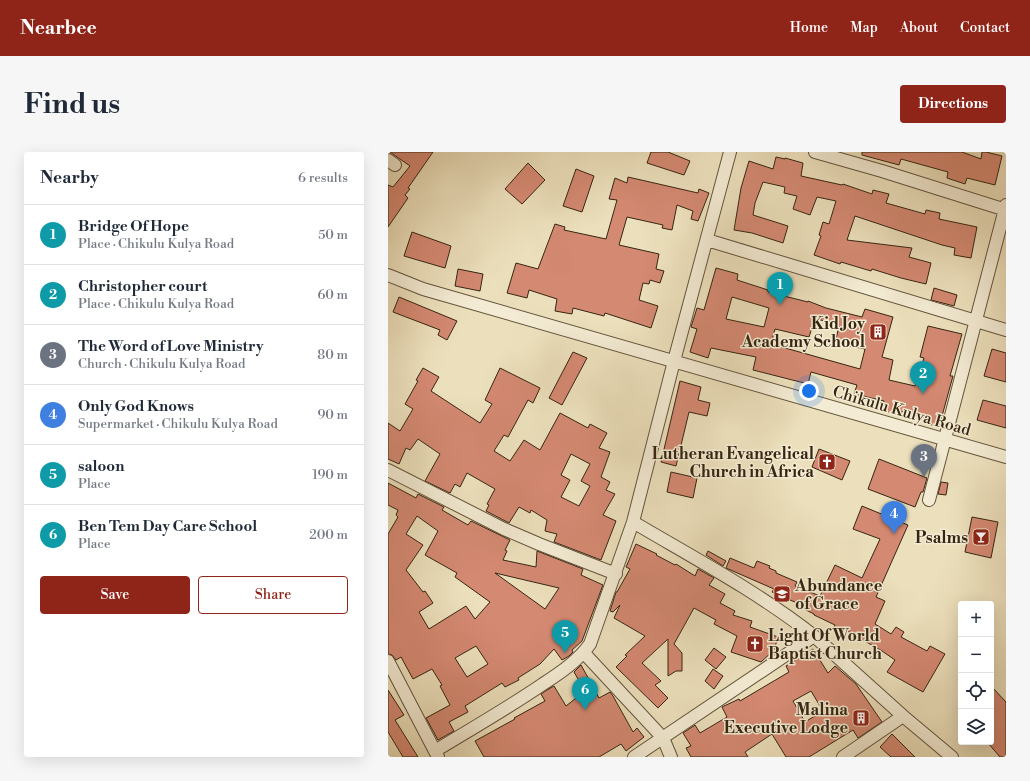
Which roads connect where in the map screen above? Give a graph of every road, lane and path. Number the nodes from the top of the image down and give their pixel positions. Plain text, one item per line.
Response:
1 (730, 152) edge
2 (815, 152) edge
3 (1006, 208) edge
4 (707, 240) junction
5 (388, 275) edge
6 (976, 322) junction
7 (1006, 330) edge
8 (674, 361) junction
9 (945, 440) junction
10 (1006, 457) edge
11 (388, 470) edge
12 (929, 500) dead end
13 (633, 522) junction
14 (616, 574) junction
15 (814, 636) junction
16 (584, 653) junction
17 (388, 661) edge
18 (903, 716) junction
19 (662, 738) junction
20 (437, 754) edge
21 (634, 757) edge
22 (671, 757) edge
23 (843, 757) edge
24 (952, 757) edge

1 - 4 street
2 - 3 street
3 - 6 street
4 - 6 street
4 - 8 street
5 - 8 street, Chikulu Kulya Road
6 - 7 street
6 - 9 street
8 - 9 street, Chikulu Kulya Road
8 - 13 street
9 - 10 street, Chikulu Kulya Road
9 - 12 street
11 - 14 street
13 - 14 street
13 - 15 street
14 - 16 street
15 - 18 street
15 - 19 street
16 - 19 street
16 - 20 street
17 - 20 street
18 - 23 street
18 - 24 street
19 - 21 street
19 - 22 street

